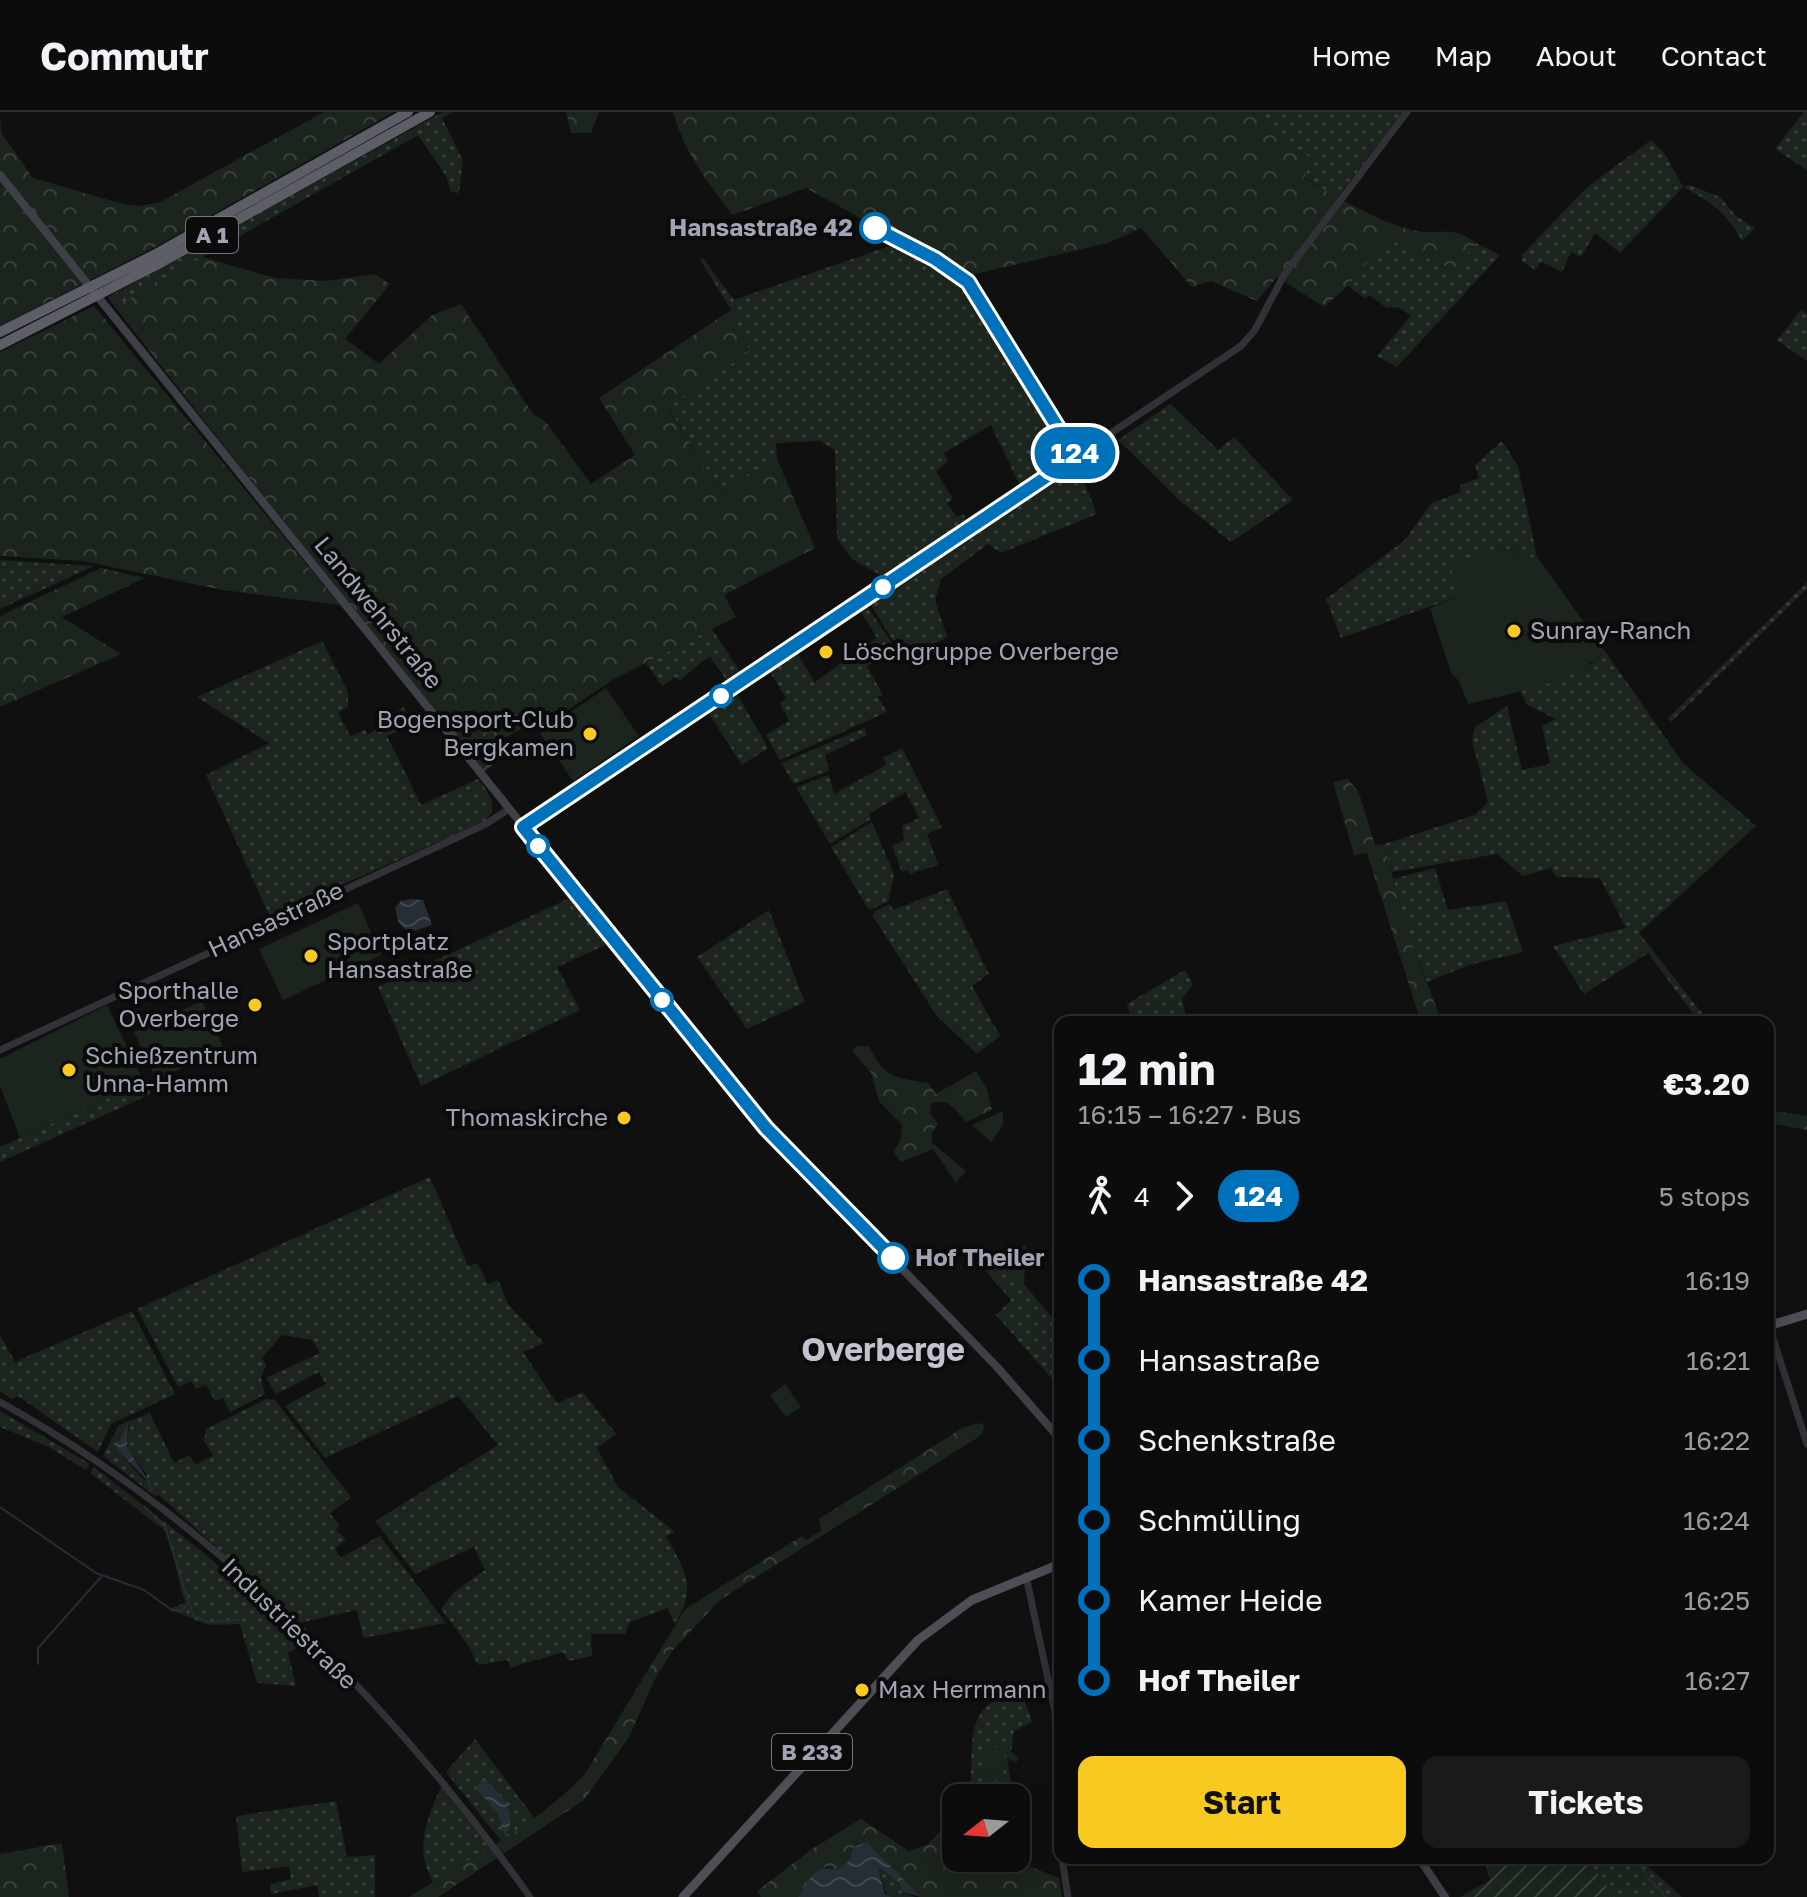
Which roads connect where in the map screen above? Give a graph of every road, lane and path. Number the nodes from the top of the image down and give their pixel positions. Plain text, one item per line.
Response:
1 (408, 112) edge
2 (430, 112) edge
3 (1407, 112) edge
4 (0, 175) edge
5 (0, 332) edge
6 (0, 345) edge
7 (509, 809) junction
8 (523, 827) junction
9 (0, 1050) edge
10 (1807, 1314) edge
11 (1774, 1324) edge
12 (1774, 1342) edge
13 (1, 1402) edge
14 (1054, 1432) edge
15 (1807, 1444) edge
16 (1054, 1566) edge
17 (1026, 1576) junction
18 (1054, 1703) edge
19 (1063, 1864) edge
20 (1423, 1864) edge
21 (530, 1897) edge
22 (683, 1897) edge
23 (1068, 1897) edge
24 (1445, 1897) edge

1 - 5 highway, A 1
2 - 6 highway, A 1
3 - 8 street
4 - 7 main road, Landwehrstraße
7 - 8 main road, Landwehrstraße
7 - 9 street, Hansastraße
8 - 14 main road, Landwehrstraße
10 - 11 main road
12 - 15 street
13 - 21 street, Industriestraße
16 - 17 main road, B 233
17 - 18 street
17 - 22 main road, B 233
19 - 23 street
20 - 24 main road

